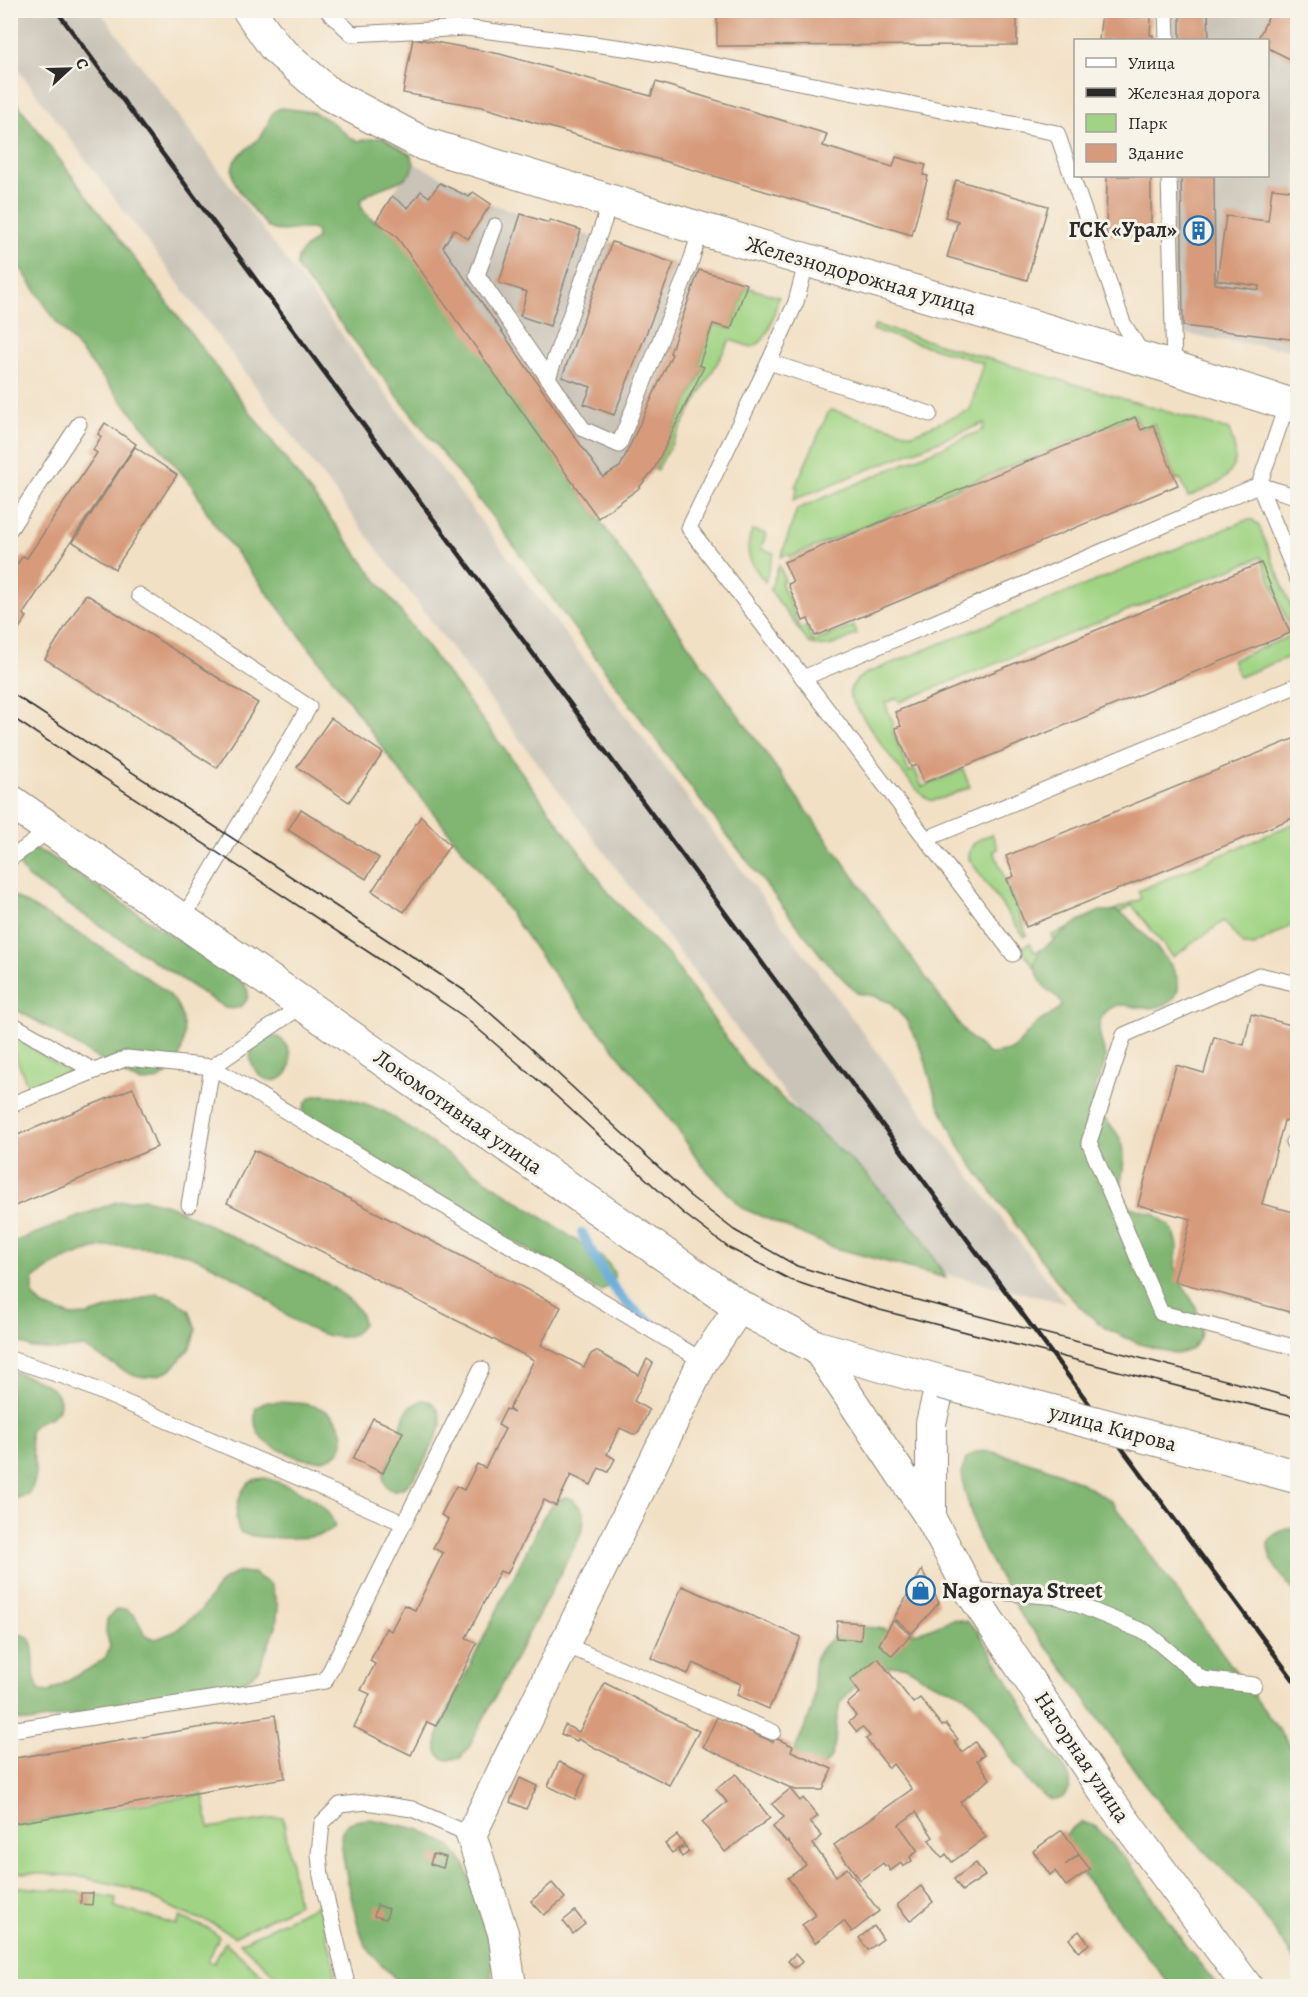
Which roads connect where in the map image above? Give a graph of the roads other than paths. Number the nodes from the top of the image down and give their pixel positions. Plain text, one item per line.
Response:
1 (249, 10) edge
2 (327, 10) edge
3 (1166, 10) edge
4 (1167, 39) edge
5 (1169, 177) edge
6 (611, 201) junction
7 (495, 226) dead end
8 (701, 229) junction
9 (807, 260) junction
10 (769, 362) junction
11 (1160, 364) junction
12 (548, 378) junction
13 (1292, 405) edge
14 (930, 414) dead end
15 (79, 424) dead end
16 (1259, 485) junction
17 (1298, 497) edge
18 (10, 529) edge
19 (1298, 580) edge
20 (139, 595) dead end
21 (803, 678) junction
22 (1298, 685) edge
23 (10, 801) edge
24 (51, 828) junction
25 (926, 839) junction
26 (10, 859) edge
27 (182, 920) junction
28 (1013, 954) dead end
29 (1298, 984) edge
30 (303, 1005) junction
31 (10, 1023) edge
32 (212, 1067) junction
33 (94, 1071) junction
34 (10, 1105) edge
35 (189, 1205) dead end
36 (740, 1307) junction
37 (816, 1347) junction
38 (1298, 1348) edge
39 (10, 1359) edge
40 (703, 1361) junction
41 (481, 1369) dead end
42 (934, 1380) junction
43 (1298, 1478) edge
44 (931, 1519) junction
45 (403, 1523) junction
46 (969, 1590) junction
47 (565, 1645) junction
48 (1254, 1685) dead end
49 (10, 1730) edge
50 (773, 1732) dead end
51 (471, 1835) junction
52 (346, 1986) edge
53 (511, 1986) edge
54 (1247, 1986) edge

1 - 6 main road, Железнодорожная улица
2 - 11 lane
3 - 4 lane
5 - 11 lane
6 - 8 main road, Железнодорожная улица
6 - 12 lane
7 - 12 lane
8 - 9 main road, Железнодорожная улица
8 - 12 lane
9 - 10 lane
9 - 11 main road, Железнодорожная улица
10 - 14 lane
10 - 21 lane
11 - 13 main road, Железнодорожная улица
13 - 16 lane
15 - 18 lane
16 - 17 lane
16 - 19 lane
16 - 21 lane
20 - 27 lane
21 - 25 lane
22 - 25 lane
23 - 24 main road, Локомотивная улица
24 - 26 lane
24 - 27 main road, Локомотивная улица
25 - 28 lane
27 - 30 main road, Локомотивная улица
29 - 38 lane
30 - 32 lane
30 - 36 main road, Локомотивная улица
31 - 33 lane
32 - 33 lane
32 - 35 lane
32 - 40 lane
33 - 34 lane
36 - 37 main road, Локомотивная улица
36 - 40 street
37 - 42 main road, Локомотивная улица
37 - 44 street, Нагорная улица
39 - 45 lane
40 - 47 street
41 - 45 lane
42 - 43 main road, улица Кирова, bridge
42 - 44 street, Нагорная улица
44 - 46 street, Нагорная улица
45 - 49 lane
46 - 48 lane
46 - 54 street, Нагорная улица
47 - 50 lane
47 - 51 street
51 - 52 lane
51 - 53 street

